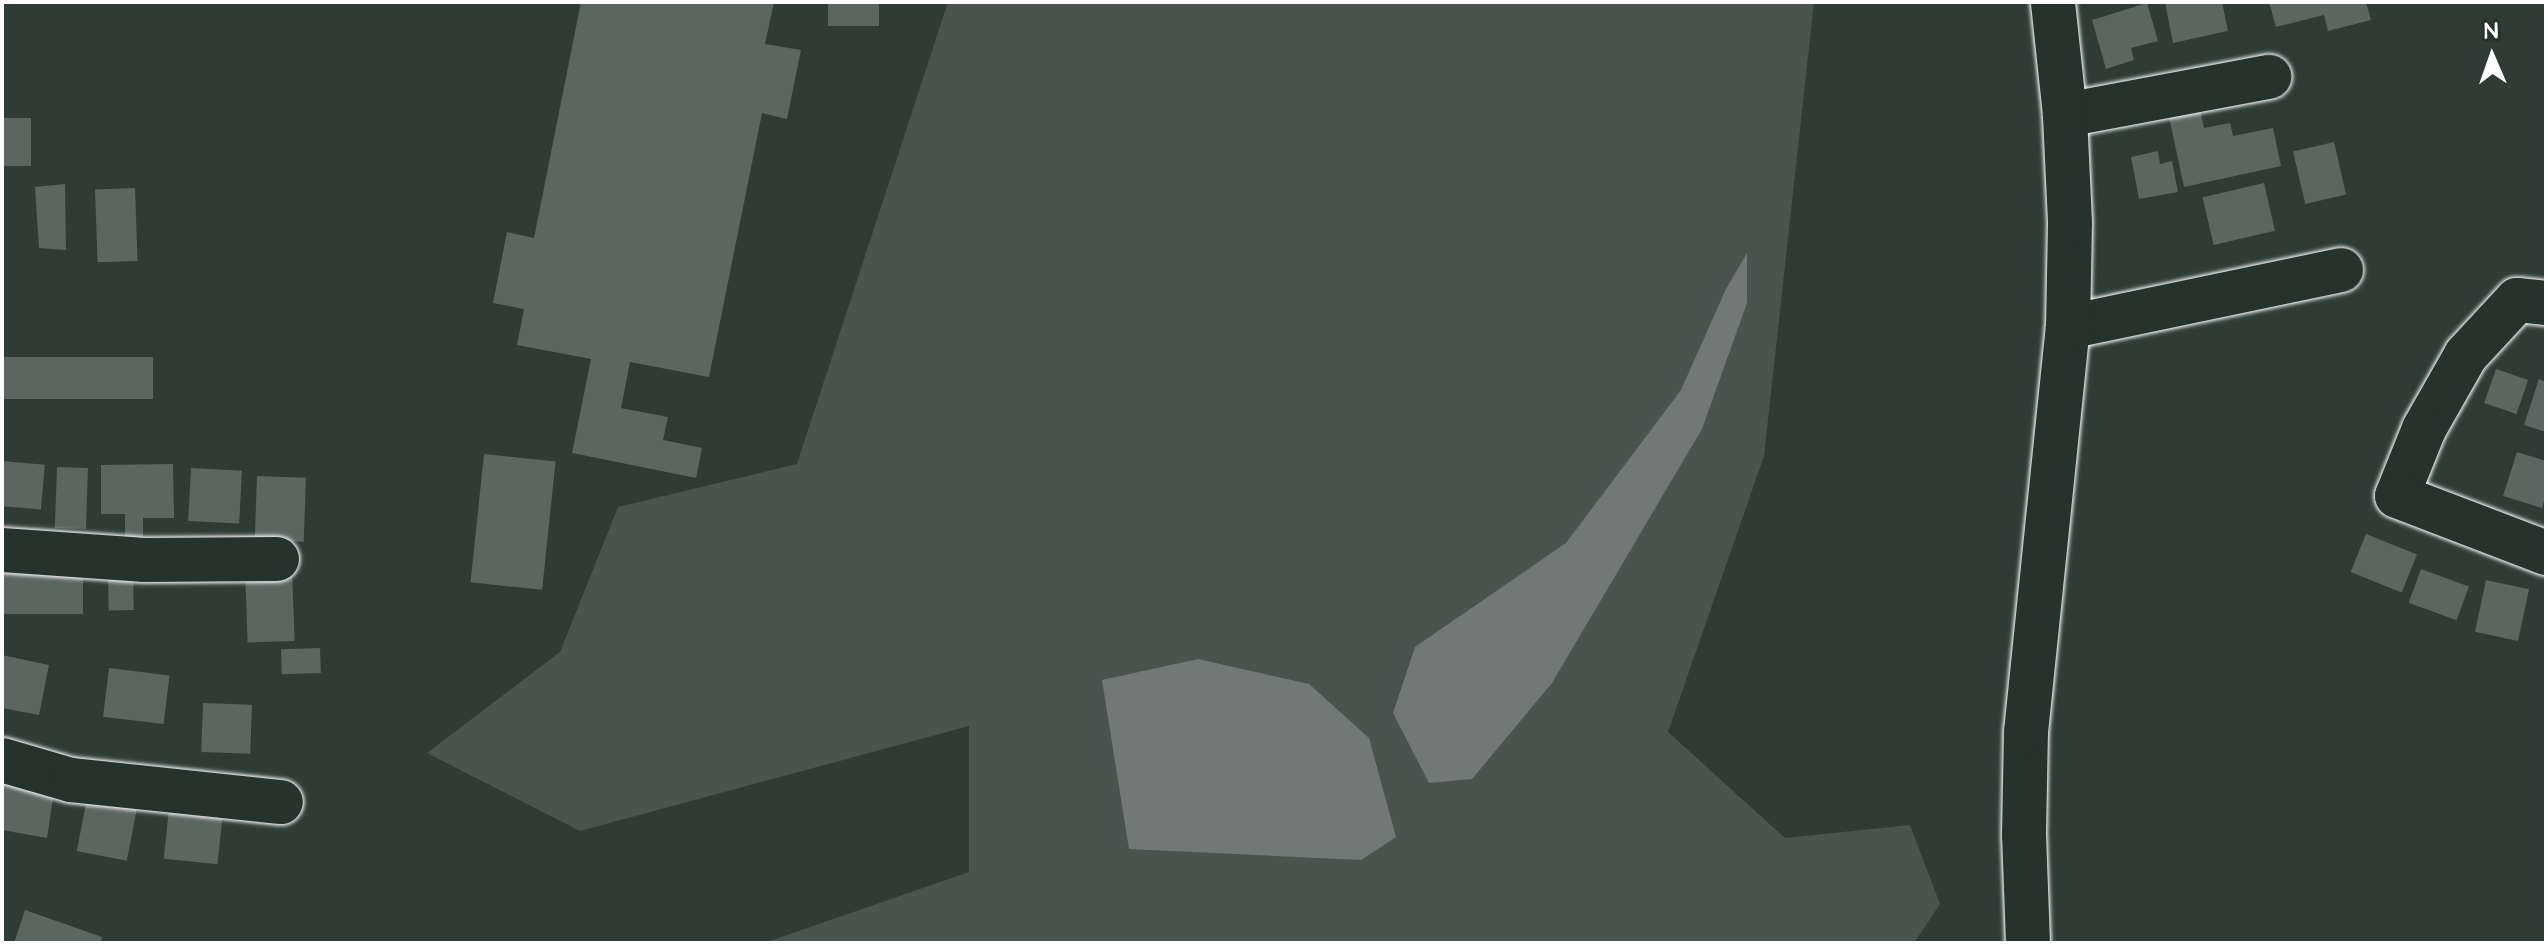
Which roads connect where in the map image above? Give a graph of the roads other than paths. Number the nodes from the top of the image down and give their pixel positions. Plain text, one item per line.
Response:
1 (2053, 2) edge
2 (2269, 77) dead end
3 (2065, 115) junction
4 (2341, 270) dead end
5 (2546, 303) edge
6 (2068, 327) junction
7 (2, 550) edge
8 (2546, 553) edge
9 (277, 559) dead end
10 (2, 760) edge
11 (281, 802) dead end
12 (2028, 943) edge

1 - 3 street
2 - 3 street
3 - 6 street
4 - 6 street
5 - 8 street
6 - 12 street
7 - 9 street
10 - 11 street

